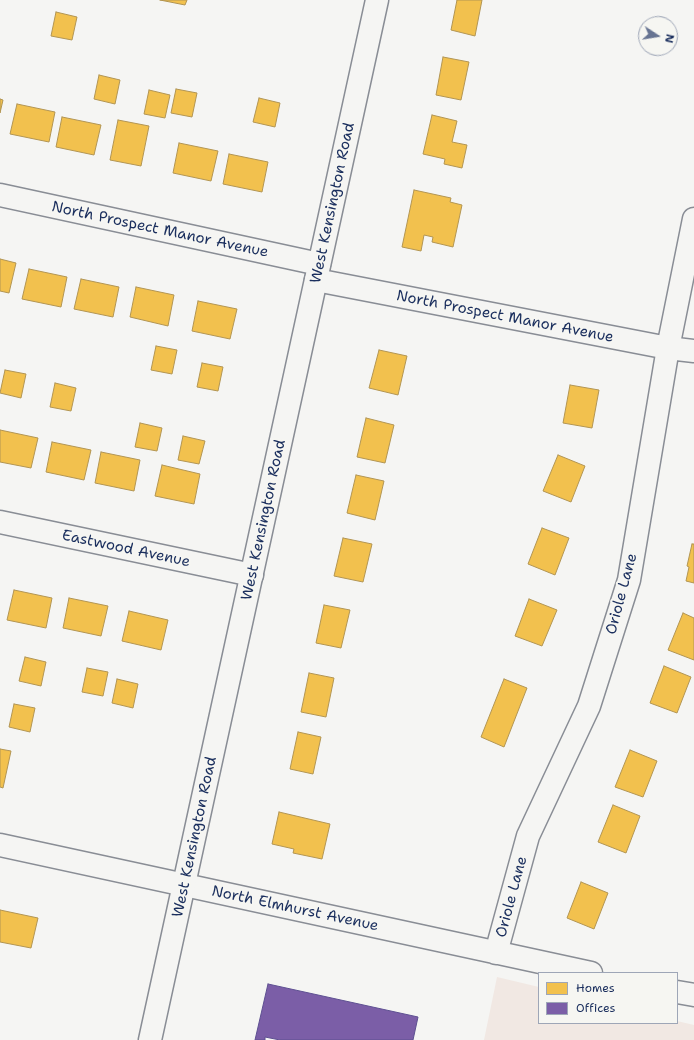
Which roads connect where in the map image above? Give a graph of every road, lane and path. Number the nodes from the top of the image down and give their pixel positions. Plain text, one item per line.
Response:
1 (377, 0) edge
2 (0, 195) edge
3 (694, 219) edge
4 (318, 272) junction
5 (668, 348) junction
6 (694, 351) edge
7 (0, 522) edge
8 (252, 575) junction
9 (0, 845) edge
10 (184, 885) junction
11 (496, 953) junction
12 (586, 972) edge
13 (678, 992) edge
14 (694, 995) edge
15 (150, 1040) edge

1 - 4 street, West Kensington Road
2 - 4 street, North Prospect Manor Avenue
3 - 5 street, Oriole Lane
4 - 5 street, North Prospect Manor Avenue
4 - 8 street, West Kensington Road
5 - 6 street, North Prospect Manor Avenue
5 - 11 street, Oriole Lane
7 - 8 street, Eastwood Avenue
8 - 10 street, West Kensington Road
9 - 10 street, North Elmhurst Avenue
10 - 11 street, North Elmhurst Avenue
10 - 15 street, West Kensington Road
11 - 12 street, North Elmhurst Avenue
13 - 14 street

